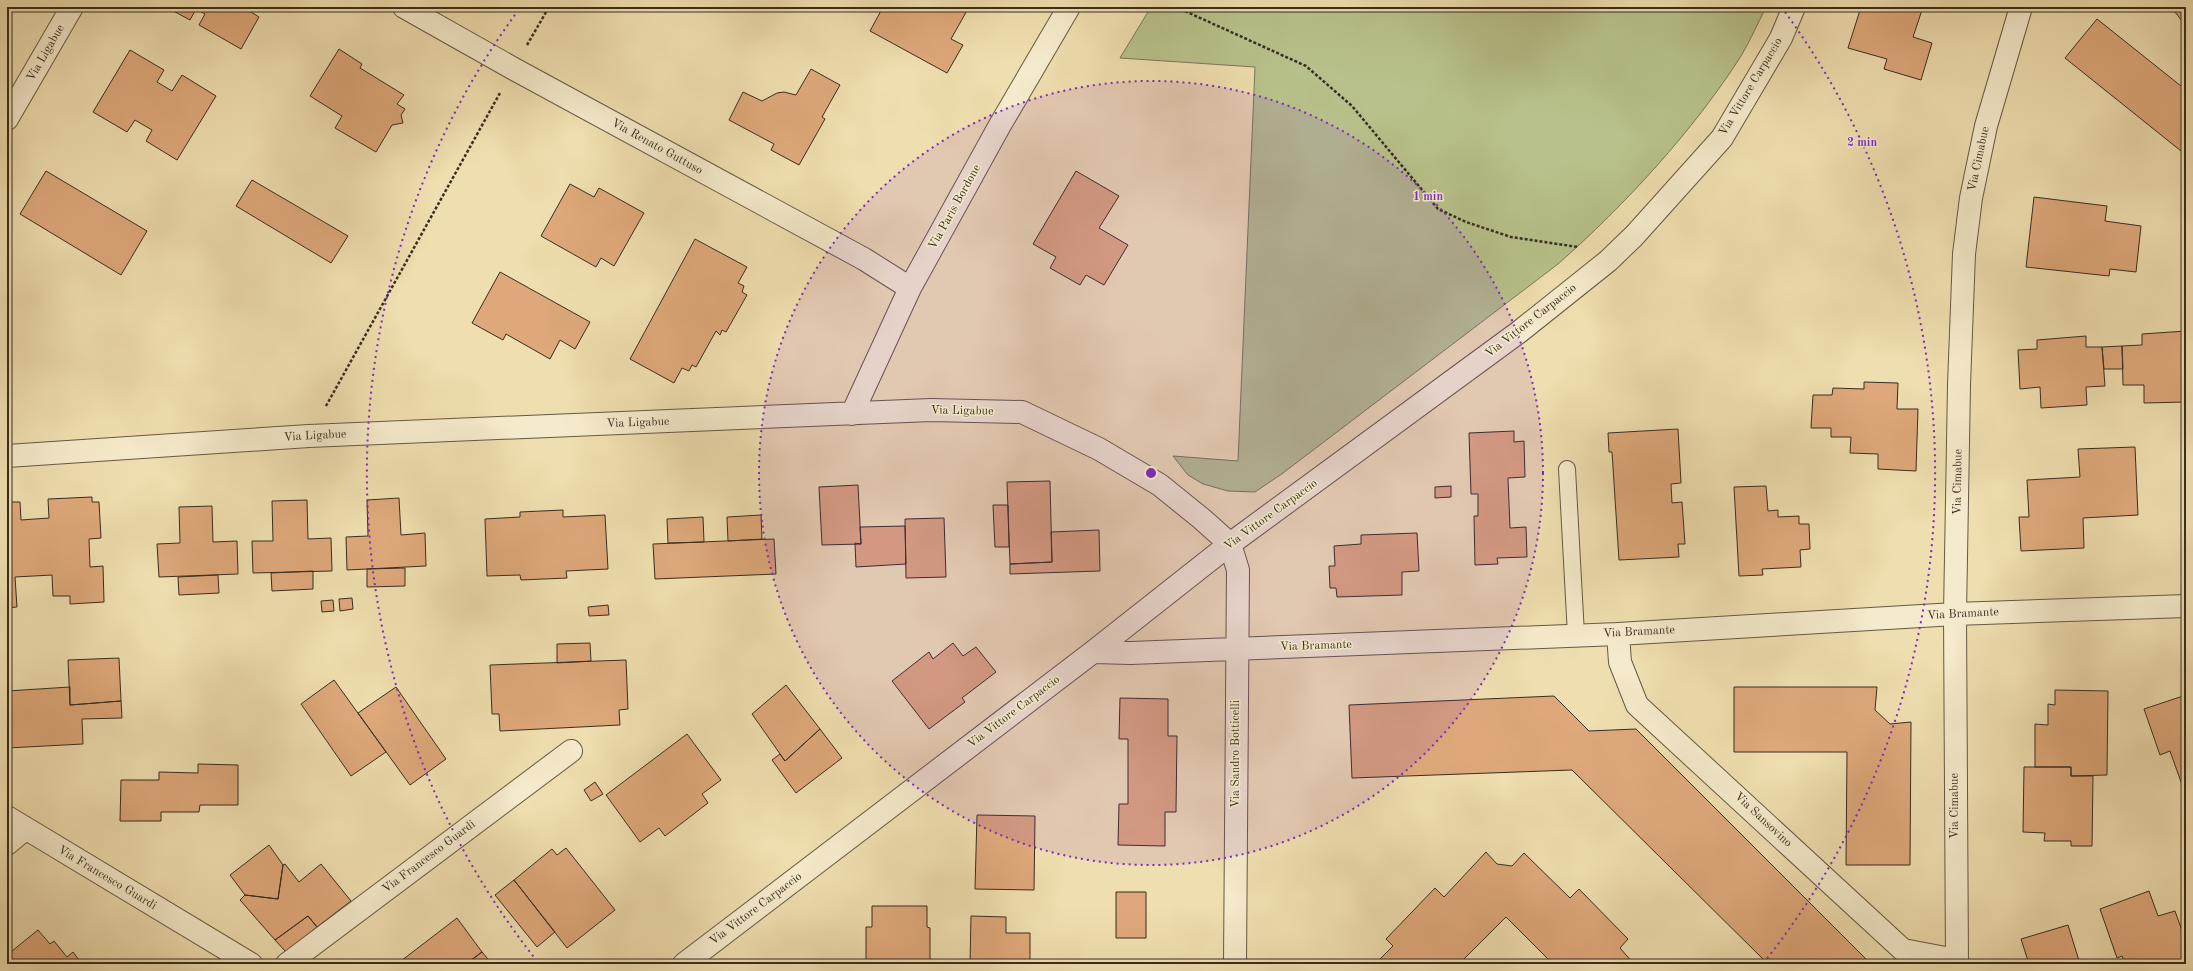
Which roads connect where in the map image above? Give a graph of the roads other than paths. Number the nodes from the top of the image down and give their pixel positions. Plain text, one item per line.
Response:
1 (72, 7) edge
2 (404, 7) edge
3 (1069, 7) edge
4 (1794, 7) edge
5 (2021, 7) edge
6 (7, 119) edge
7 (910, 288) junction
8 (852, 414) junction
9 (7, 456) edge
10 (1567, 469) dead end
11 (1230, 544) junction
12 (2186, 606) edge
13 (1955, 614) junction
14 (1618, 634) junction
15 (1576, 635) junction
16 (1237, 649) junction
17 (1092, 652) junction
18 (571, 751) dead end
19 (7, 817) edge
20 (25, 829) junction
21 (7, 844) edge
22 (1956, 962) edge
23 (251, 964) edge
24 (287, 964) edge
25 (684, 964) edge
26 (1235, 964) edge

1 - 6 street, Via Ligabue
2 - 7 street, Via Renato Guttuso
3 - 7 street, Via Paris Bordone
4 - 11 street, Via Vittore Carpaccio
5 - 13 street, Via Cimabue
7 - 8 street, Via Paris Bordone
8 - 9 street, Via Ligabue
8 - 11 street, Via Ligabue
10 - 15 lane
11 - 16 street, Via Sandro Botticelli
11 - 17 street, Via Vittore Carpaccio
12 - 13 street, Via Bramante
13 - 14 street, Via Bramante
13 - 22 street, Via Cimabue
14 - 15 street, Via Bramante
14 - 22 street, Via Sansovino
15 - 16 street, Via Bramante
16 - 17 street, Via Bramante
16 - 26 street, Via Sandro Botticelli
17 - 25 street, Via Vittore Carpaccio
18 - 24 street, Via Francesco Guardi
19 - 20 street, Via Francesco Guardi
20 - 21 street
20 - 23 street, Via Francesco Guardi

